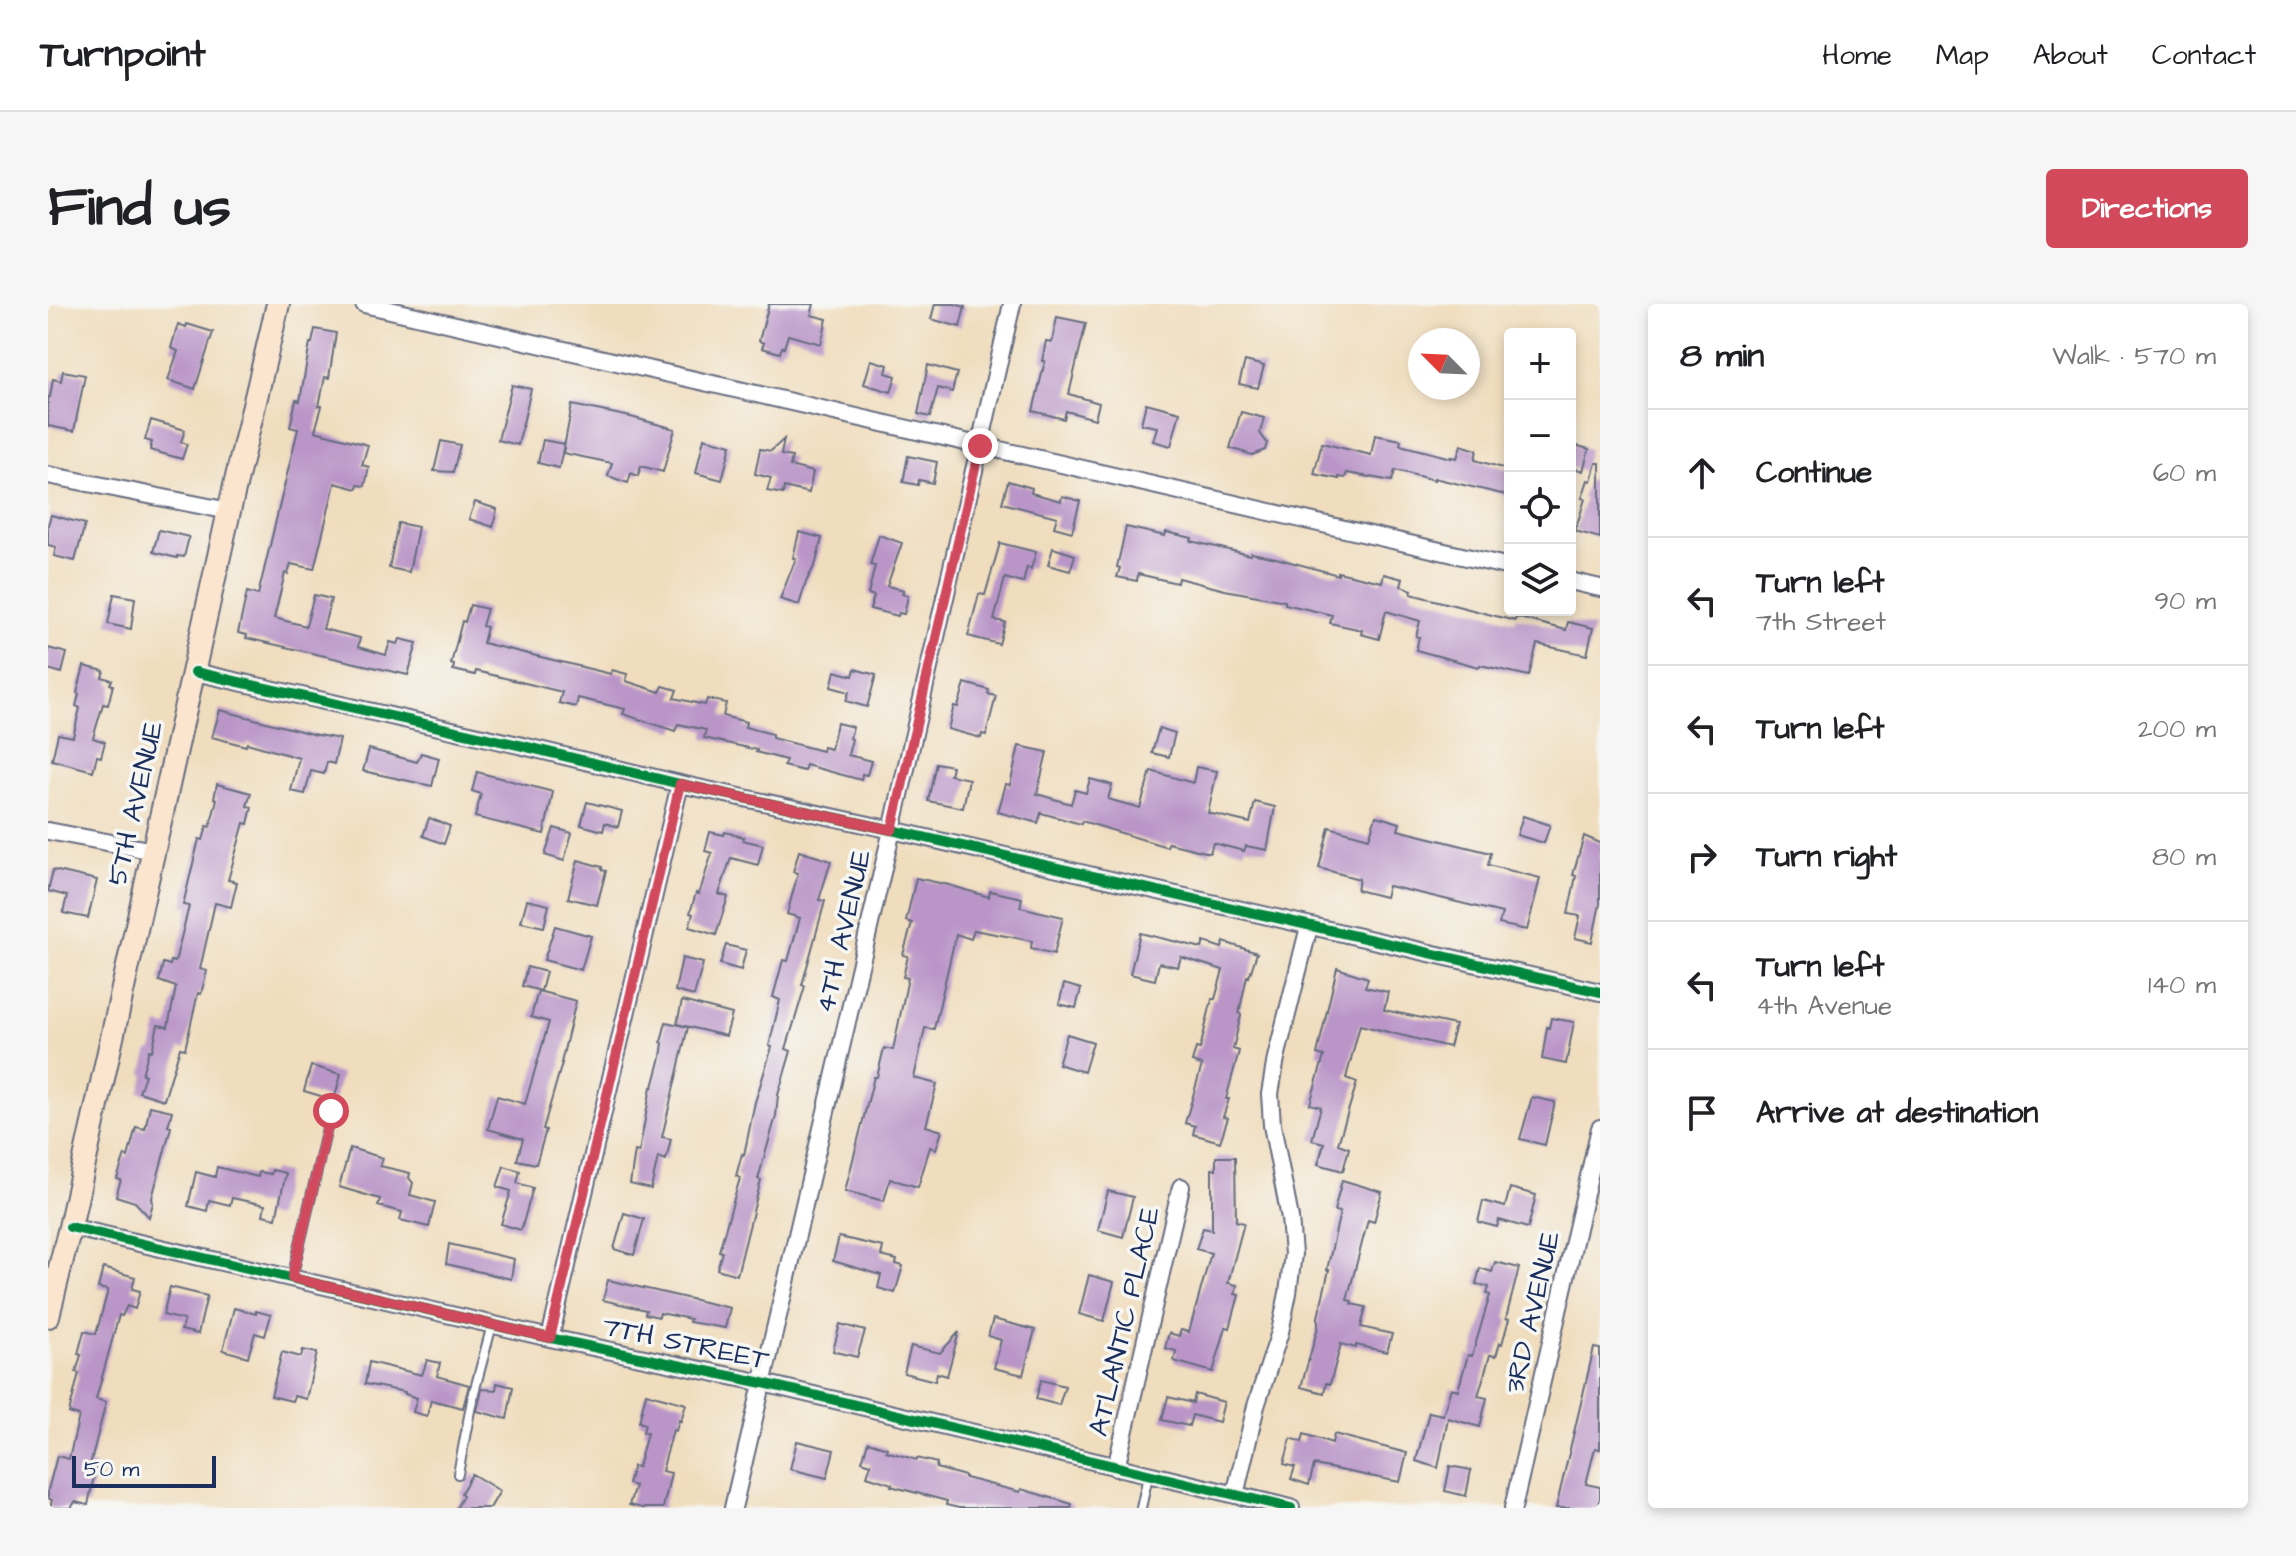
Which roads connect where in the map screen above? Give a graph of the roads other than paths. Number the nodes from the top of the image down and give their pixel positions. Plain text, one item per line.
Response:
1 (278, 304) edge
2 (364, 304) edge
3 (1012, 304) edge
4 (980, 446) junction
5 (48, 475) edge
6 (229, 511) junction
7 (1504, 566) edge
8 (1576, 582) edge
9 (1600, 588) edge
10 (195, 672) junction
11 (680, 784) junction
12 (892, 830) junction
13 (48, 831) edge
14 (154, 851) junction
15 (1309, 927) junction
16 (1600, 992) edge
17 (331, 1111) dead end
18 (1600, 1128) edge
19 (1181, 1187) dead end
20 (70, 1227) junction
21 (292, 1278) junction
22 (48, 1316) edge
23 (492, 1324) junction
24 (550, 1338) junction
25 (763, 1383) junction
26 (1116, 1468) junction
27 (458, 1474) dead end
28 (1148, 1476) junction
29 (1235, 1495) junction
30 (733, 1508) edge
31 (1141, 1508) edge
32 (1291, 1508) edge
33 (1513, 1508) edge

1 - 6 street, 5TH AVENUE
2 - 4 street
3 - 4 street, 4TH AVENUE
4 - 7 street
4 - 12 street, 4TH AVENUE
5 - 6 street
6 - 10 street, 5TH AVENUE
8 - 9 street
10 - 11 street
10 - 14 street, 5TH AVENUE
11 - 12 street
11 - 24 street
12 - 15 street
12 - 25 street, 4TH AVENUE
13 - 14 street
14 - 20 street, 5TH AVENUE
15 - 16 street
15 - 29 street
17 - 21 lane
18 - 33 street, 3RD AVENUE
19 - 26 street, ATLANTIC PLACE
20 - 21 street, 7TH STREET
20 - 22 street, 5TH AVENUE
21 - 23 street, 7TH STREET
23 - 24 street, 7TH STREET
23 - 27 lane
24 - 25 street, 7TH STREET
25 - 26 street, 7TH STREET
25 - 30 street, 4TH AVENUE
26 - 28 street, 7TH STREET
28 - 29 street, 7TH STREET
28 - 31 lane
29 - 32 street, 7TH STREET

